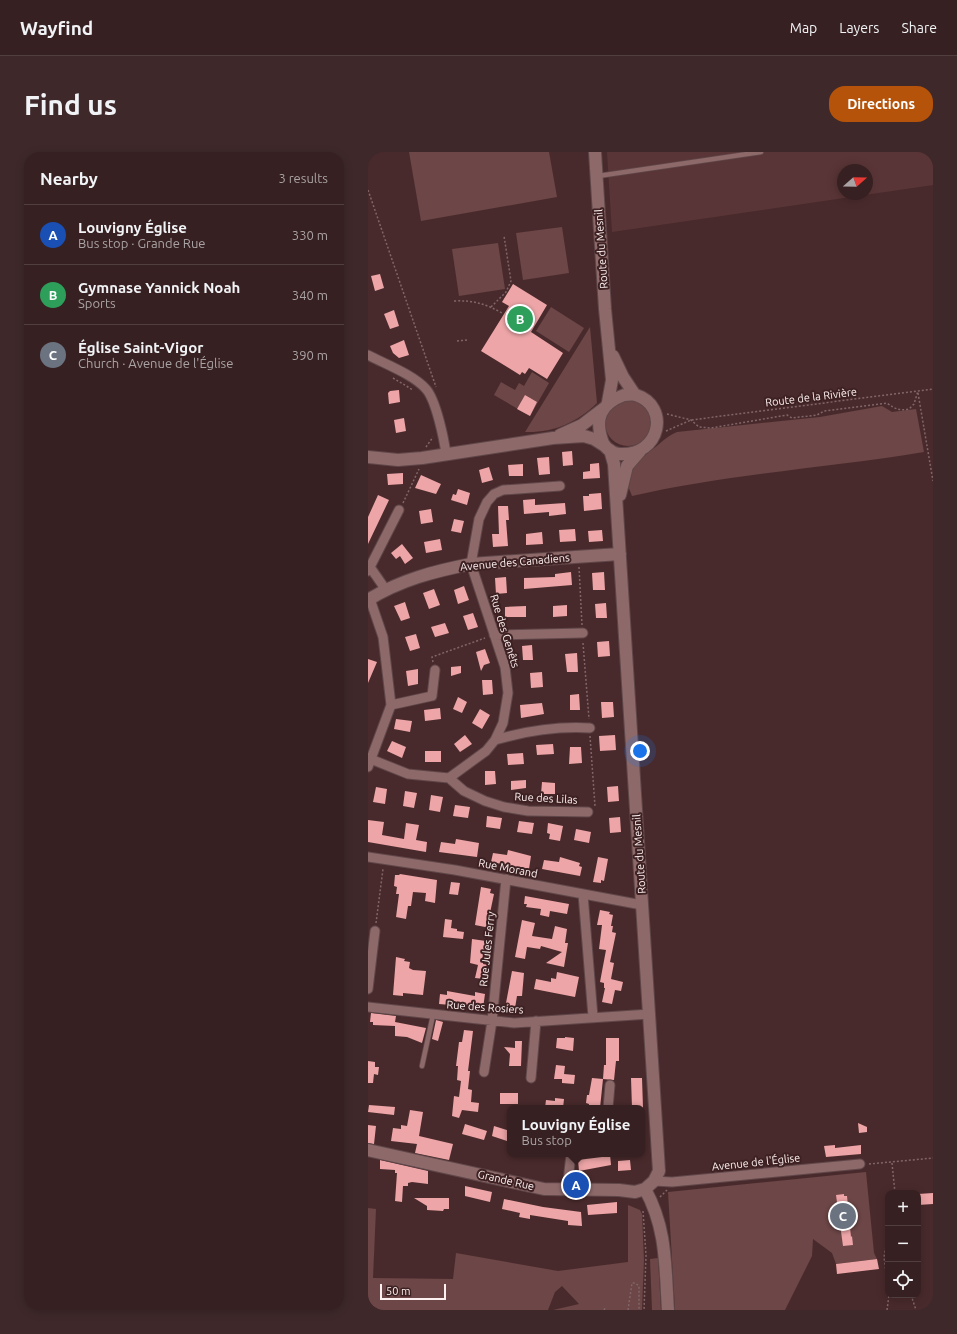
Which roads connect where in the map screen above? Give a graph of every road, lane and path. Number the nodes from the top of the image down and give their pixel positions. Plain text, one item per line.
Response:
1 (595, 152) edge
2 (761, 152) edge
3 (596, 176) junction
4 (368, 190) edge
5 (369, 194) edge
6 (504, 236) dead end
7 (454, 301) dead end
8 (491, 307) junction
9 (502, 313) dead end
10 (467, 340) dead end
11 (457, 341) dead end
12 (608, 346) junction
13 (368, 354) edge
14 (389, 376) dead end
15 (434, 380) dead end
16 (933, 389) edge
17 (918, 391) junction
18 (416, 392) dead end
19 (636, 395) junction
20 (605, 405) junction
21 (662, 412) dead end
22 (691, 420) junction
23 (432, 430) dead end
24 (656, 435) junction
25 (553, 438) junction
26 (607, 448) junction
27 (421, 450) dead end
28 (640, 451) junction
29 (446, 452) junction
30 (368, 457) edge
31 (422, 463) dead end
32 (933, 481) edge
33 (560, 486) dead end
34 (399, 510) joint
35 (617, 514) junction
36 (620, 554) junction
37 (579, 563) dead end
38 (472, 564) junction
39 (369, 569) edge
40 (386, 590) junction
41 (369, 599) edge
42 (583, 633) junction
43 (494, 635) junction
44 (435, 670) joint
45 (390, 705) junction
46 (590, 728) junction
47 (495, 740) junction
48 (369, 761) edge
49 (449, 778) junction
50 (588, 812) joint
51 (368, 857) edge
52 (384, 859) junction
53 (506, 879) junction
54 (583, 894) junction
55 (642, 905) junction
56 (375, 931) joint
57 (368, 989) edge
58 (368, 1003) edge
59 (368, 1007) edge
60 (368, 1013) edge
61 (650, 1014) junction
62 (433, 1015) junction
63 (593, 1016) junction
64 (492, 1021) junction
65 (536, 1021) junction
66 (422, 1066) dead end
67 (484, 1072) dead end
68 (531, 1078) dead end
69 (610, 1085) dead end
70 (608, 1105) edge
71 (368, 1150) edge
72 (571, 1157) edge
73 (933, 1158) edge
74 (892, 1162) junction
75 (860, 1164) joint
76 (649, 1185) junction
77 (567, 1190) junction
78 (895, 1190) edge
79 (652, 1203) junction
80 (885, 1252) edge
81 (885, 1264) edge
82 (889, 1298) edge
83 (912, 1298) edge
84 (628, 1310) edge
85 (639, 1310) edge
86 (644, 1310) edge
87 (668, 1310) edge
88 (887, 1310) edge
89 (916, 1310) edge

1 - 3 street, Route du Mesnil
2 - 3 lane
3 - 12 street, Route du Mesnil
4 - 5 path
5 - 15 path
6 - 8 path
7 - 8 path
8 - 9 path
10 - 11 path
12 - 19 street, Route du Mesnil
12 - 20 street, Route du Mesnil
13 - 29 street
14 - 18 path
16 - 17 path, Route de la Rivière
17 - 22 path, Route de la Rivière
17 - 22 path
17 - 32 path
19 - 20 street
19 - 24 street
20 - 25 street
20 - 26 street
21 - 22 path, Route de la Rivière
22 - 24 path, Route de la Rivière
23 - 27 path
24 - 28 street
25 - 26 street
25 - 29 street
26 - 28 street
26 - 35 street, Route du Mesnil
28 - 35 street, Route du Mesnil
29 - 30 street
31 - 34 path
33 - 38 street
34 - 39 street
35 - 36 street, Route du Mesnil
36 - 38 street, Avenue des Canadiens
36 - 55 street, Route du Mesnil
37 - 42 path
38 - 40 street, Avenue des Canadiens
38 - 43 street, Rue des Genêts
39 - 40 street
40 - 41 street, Avenue des Canadiens
41 - 45 street
42 - 43 street
42 - 46 path
43 - 44 path
43 - 47 street, Rue des Genêts
44 - 45 street
45 - 48 street
46 - 47 street
46 - 50 path
47 - 49 street, Rue des Genêts
48 - 49 street
49 - 50 street, Rue des Lilas
51 - 52 street, Rue Morand
52 - 53 street, Rue Morand
52 - 56 path
53 - 54 street, Rue Morand
53 - 64 street, Rue Jules Ferry
54 - 55 street, Rue Morand
54 - 63 street
55 - 61 street, Route du Mesnil
56 - 57 street
58 - 59 street
59 - 60 street
59 - 62 street, Rue des Rosiers
61 - 63 street, Rue des Rosiers
61 - 76 street, Route du Mesnil
62 - 64 street, Rue des Rosiers
62 - 66 lane
63 - 65 street, Rue des Rosiers
64 - 65 street, Rue des Rosiers
64 - 67 street, Rue Jules Ferry
65 - 68 street
69 - 70 street
71 - 77 street, Grande Rue
72 - 77 street
73 - 74 path
74 - 75 path
74 - 78 path
75 - 76 street, Avenue de l'Église
76 - 77 street, Grande Rue
76 - 79 street
79 - 86 path
79 - 87 street
80 - 81 path
82 - 88 path
83 - 89 path
84 - 85 path

